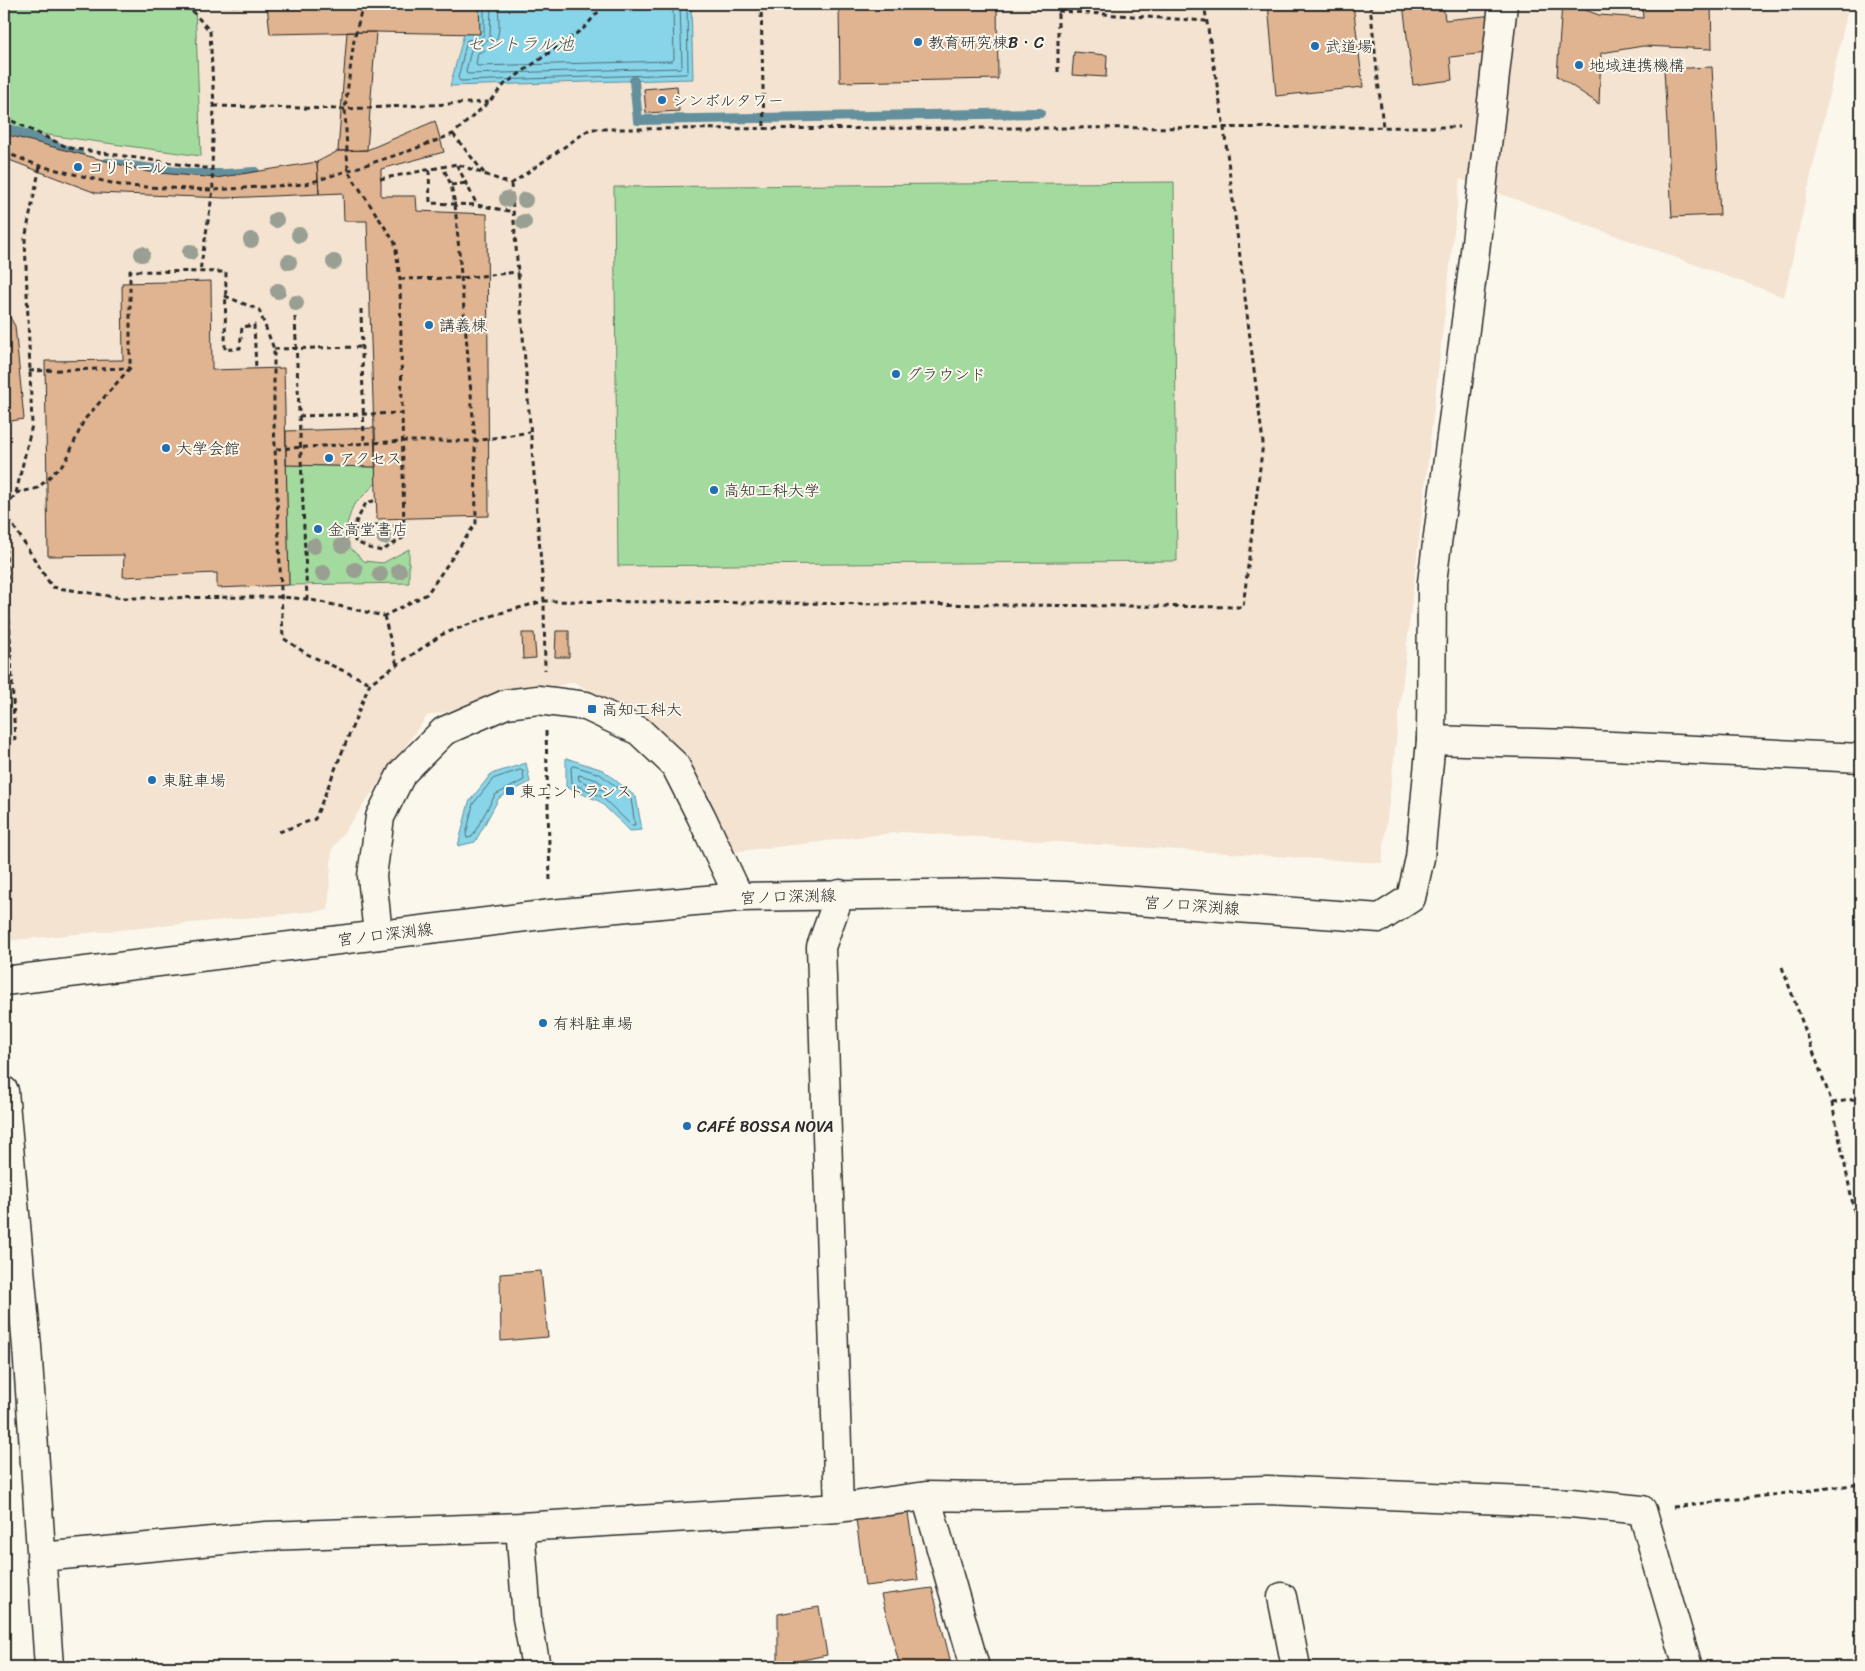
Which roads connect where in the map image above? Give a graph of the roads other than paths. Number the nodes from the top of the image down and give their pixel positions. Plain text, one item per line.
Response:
1 (1503, 4) edge
2 (1431, 740) junction
3 (1861, 758) edge
4 (840, 894) junction
5 (739, 897) junction
6 (378, 935) junction
7 (4, 981) edge
8 (4, 1092) edge
9 (926, 1496) junction
10 (839, 1508) junction
11 (520, 1527) junction
12 (42, 1557) junction
13 (1282, 1597) dead end
14 (49, 1667) edge
15 (536, 1667) edge
16 (975, 1667) edge
17 (1296, 1667) edge
18 (1688, 1667) edge

1 - 2 street, 宮ノ口深渕線
2 - 3 street
2 - 4 street, 宮ノ口深渕線
4 - 5 street, 宮ノ口深渕線
4 - 10 street
5 - 6 street, 宮ノ口深渕線
5 - 6 street
6 - 7 street, 宮ノ口深渕線
8 - 12 street
9 - 10 street
9 - 16 street
9 - 18 street
10 - 11 street
11 - 12 street
11 - 15 street
12 - 14 street
13 - 17 street

